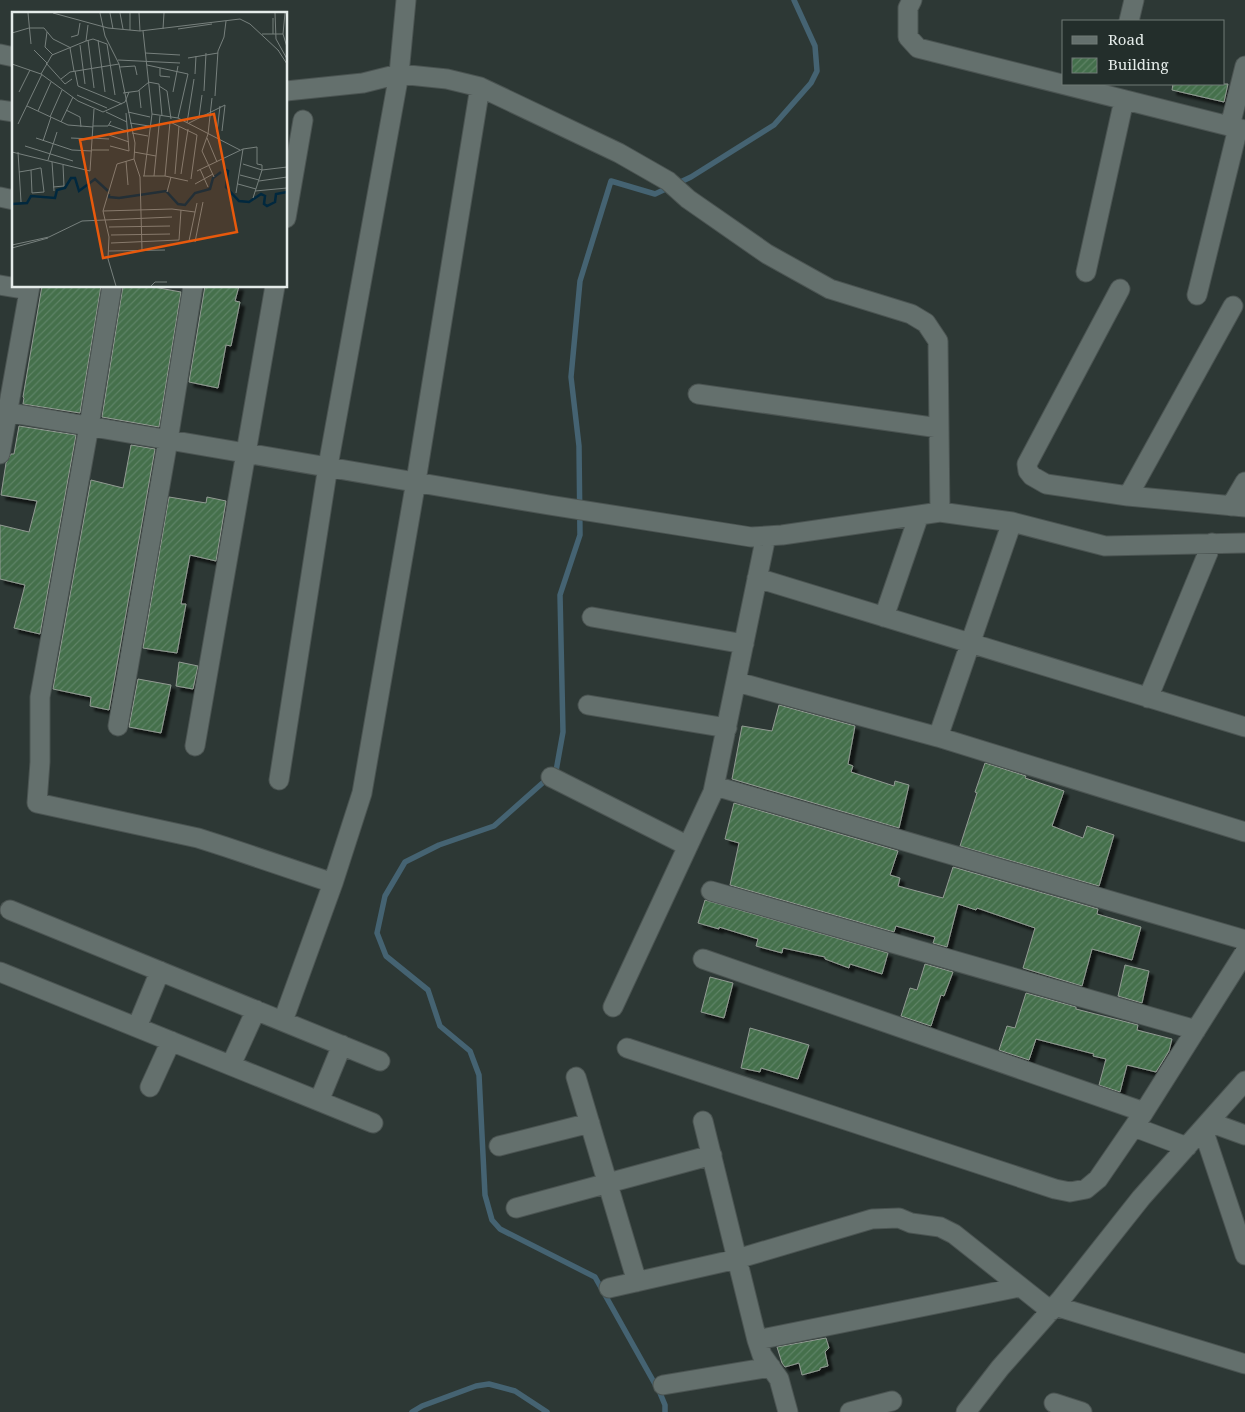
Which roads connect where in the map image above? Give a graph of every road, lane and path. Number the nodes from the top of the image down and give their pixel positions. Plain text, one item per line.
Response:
1 (406, 0) edge
2 (912, 0) edge
3 (1134, 0) edge
4 (1129, 20) edge
5 (1245, 66) edge
6 (399, 74) junction
7 (1062, 81) edge
8 (1078, 85) edge
9 (480, 87) junction
10 (288, 91) edge
11 (1117, 94) edge
12 (303, 120) dead end
13 (1238, 128) edge
14 (288, 206) edge
15 (1086, 272) dead end
16 (29, 288) edge
17 (112, 288) edge
18 (193, 288) edge
19 (275, 288) edge
20 (1120, 289) dead end
21 (1198, 294) dead end
22 (1233, 306) dead end
23 (7, 374) edge
24 (698, 394) dead end
25 (6, 412) junction
26 (90, 426) junction
27 (939, 428) junction
28 (168, 440) junction
29 (246, 452) junction
30 (0, 454) edge
31 (328, 466) junction
32 (416, 481) junction
33 (1245, 482) edge
34 (1128, 496) junction
35 (1238, 507) edge
36 (940, 512) junction
37 (919, 515) junction
38 (1012, 522) junction
39 (766, 536) junction
40 (1212, 543) junction
41 (1245, 543) edge
42 (757, 578) junction
43 (592, 617) dead end
44 (884, 617) junction
45 (970, 643) junction
46 (744, 644) junction
47 (736, 682) junction
48 (1148, 698) junction
49 (588, 705) dead end
50 (118, 726) dead end
51 (1245, 727) edge
52 (727, 728) junction
53 (938, 737) junction
54 (195, 746) dead end
55 (551, 777) dead end
56 (279, 780) dead end
57 (714, 786) junction
58 (1245, 832) edge
59 (688, 846) junction
60 (333, 883) junction
61 (711, 891) dead end
62 (10, 910) dead end
63 (1245, 940) edge
64 (1245, 952) edge
65 (703, 959) dead end
66 (160, 971) junction
67 (0, 972) edge
68 (613, 1008) dead end
69 (256, 1010) junction
70 (283, 1021) junction
71 (137, 1027) junction
72 (1196, 1030) junction
73 (171, 1041) junction
74 (342, 1045) junction
75 (627, 1048) dead end
76 (380, 1061) dead end
77 (231, 1065) junction
78 (576, 1078) dead end
79 (1245, 1081) edge
80 (150, 1087) dead end
81 (319, 1100) junction
82 (1139, 1119) junction
83 (703, 1121) dead end
84 (373, 1123) dead end
85 (590, 1123) junction
86 (1206, 1125) junction
87 (1245, 1135) edge
88 (499, 1146) dead end
89 (1186, 1147) junction
90 (712, 1155) junction
91 (608, 1183) junction
92 (516, 1208) dead end
93 (1244, 1250) edge
94 (737, 1259) junction
95 (637, 1282) junction
96 (1020, 1287) junction
97 (609, 1288) dead end
98 (1053, 1309) junction
99 (757, 1340) junction
100 (1245, 1364) edge
101 (771, 1367) junction
102 (663, 1385) dead end
103 (892, 1401) dead end
104 (1054, 1403) dead end
105 (788, 1412) edge
106 (850, 1412) edge
107 (966, 1412) edge
108 (1082, 1412) edge

1 - 6 street
2 - 7 street
3 - 4 street
5 - 13 street
6 - 9 street
6 - 10 street
6 - 31 street
8 - 11 street
9 - 27 street
9 - 32 street
11 - 13 street
11 - 15 street
12 - 14 street
13 - 21 street
16 - 23 street
17 - 26 street
18 - 28 street
19 - 29 street
20 - 34 street
22 - 34 street
23 - 25 street
24 - 27 street
25 - 26 street
25 - 30 street
26 - 28 street
26 - 60 street
27 - 36 street
28 - 29 street
28 - 50 street
29 - 31 street
29 - 54 street
31 - 32 street
31 - 56 street
32 - 39 street
32 - 60 street
33 - 35 street
34 - 35 street
36 - 37 street
36 - 38 street
37 - 39 street
37 - 44 street
38 - 40 street
38 - 45 street
39 - 42 street
40 - 41 street
40 - 48 street
42 - 44 street
42 - 46 street
43 - 46 street
44 - 45 street
45 - 48 street
45 - 53 street
46 - 47 street
47 - 52 street
47 - 53 street
48 - 51 street
49 - 52 street
52 - 57 street
53 - 58 street
55 - 59 street
57 - 59 street
57 - 63 street
59 - 68 street
60 - 70 street
61 - 72 street
62 - 66 street
64 - 72 street
65 - 82 street
66 - 69 street
66 - 71 street
67 - 71 street
69 - 70 street
69 - 77 street
70 - 74 street
71 - 73 street
72 - 82 street
73 - 77 street
73 - 80 street
74 - 76 street
74 - 81 street
75 - 82 street
77 - 81 street
78 - 85 street
79 - 86 street
81 - 84 street
82 - 89 street
83 - 90 street
85 - 88 street
85 - 91 street
86 - 87 street
86 - 89 street
86 - 93 street
89 - 98 street
90 - 91 street
90 - 94 street
91 - 92 street
91 - 95 street
94 - 95 street
94 - 96 street
94 - 99 street
95 - 97 street
96 - 98 street
96 - 99 street
98 - 100 street
98 - 107 street
99 - 101 street
101 - 102 street
101 - 105 street
103 - 106 street
104 - 108 street

